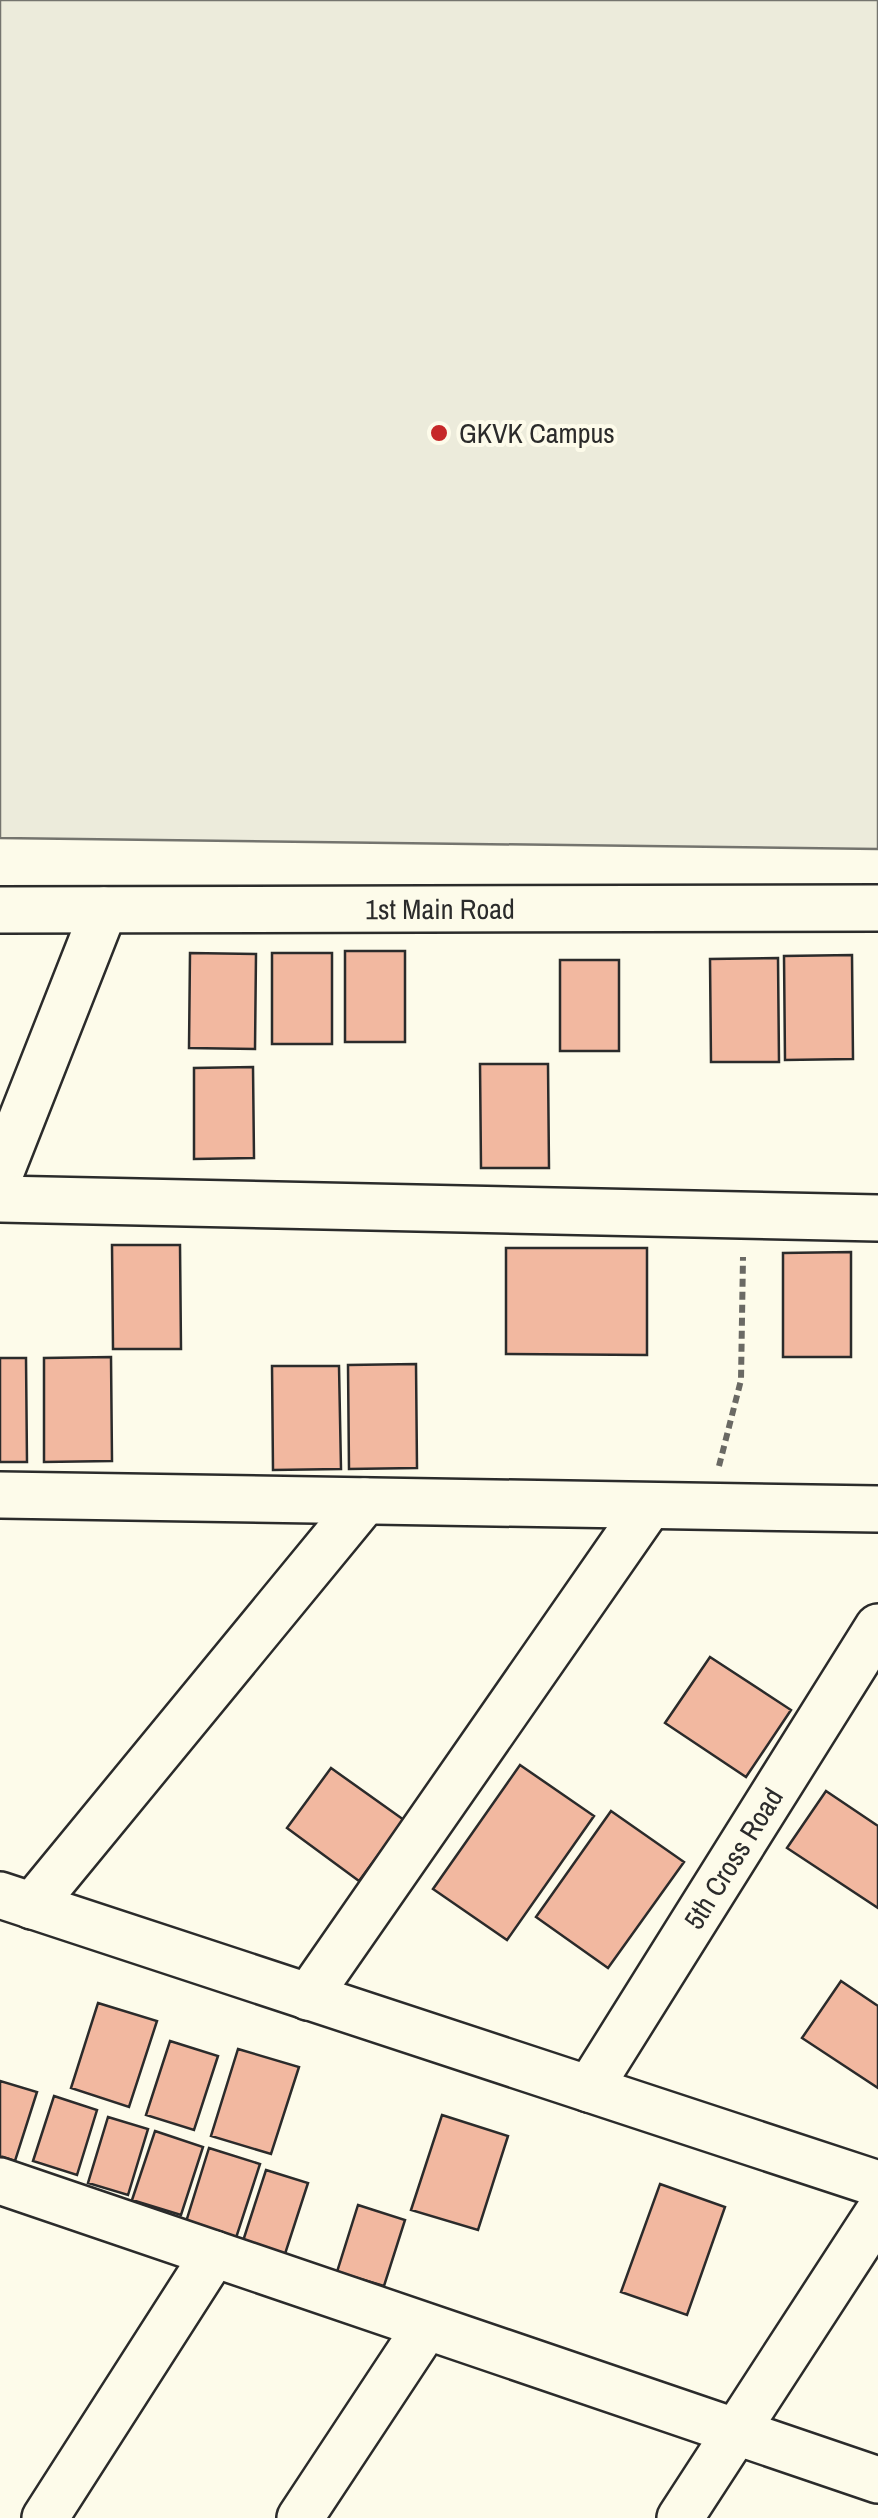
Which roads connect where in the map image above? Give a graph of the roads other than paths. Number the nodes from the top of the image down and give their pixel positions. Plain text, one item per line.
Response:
1 (878, 908) edge
2 (0, 910) edge
3 (104, 910) junction
4 (0, 1174) edge
5 (0, 1199) edge
6 (878, 1218) edge
7 (0, 1496) edge
8 (365, 1501) junction
9 (648, 1506) junction
10 (878, 1509) edge
11 (878, 1627) edge
12 (16, 1900) edge
13 (308, 1997) junction
14 (589, 2089) junction
15 (0, 2182) edge
16 (878, 2184) edge
17 (878, 2213) edge
18 (214, 2254) junction
19 (426, 2327) junction
20 (736, 2431) junction
21 (878, 2480) edge
22 (45, 2518) edge
23 (300, 2518) edge
24 (680, 2518) edge

1 - 3 street, 1st Main Road
2 - 3 street, 1st Main Road
3 - 4 street
5 - 6 street
7 - 8 street
8 - 9 street
8 - 12 street
9 - 10 street
9 - 13 street
11 - 14 street, 5th Cross Road
12 - 13 street
13 - 14 street
14 - 16 street
15 - 18 street
17 - 20 street
18 - 19 street
18 - 22 street
19 - 20 street
19 - 23 street
20 - 21 street
20 - 24 street

